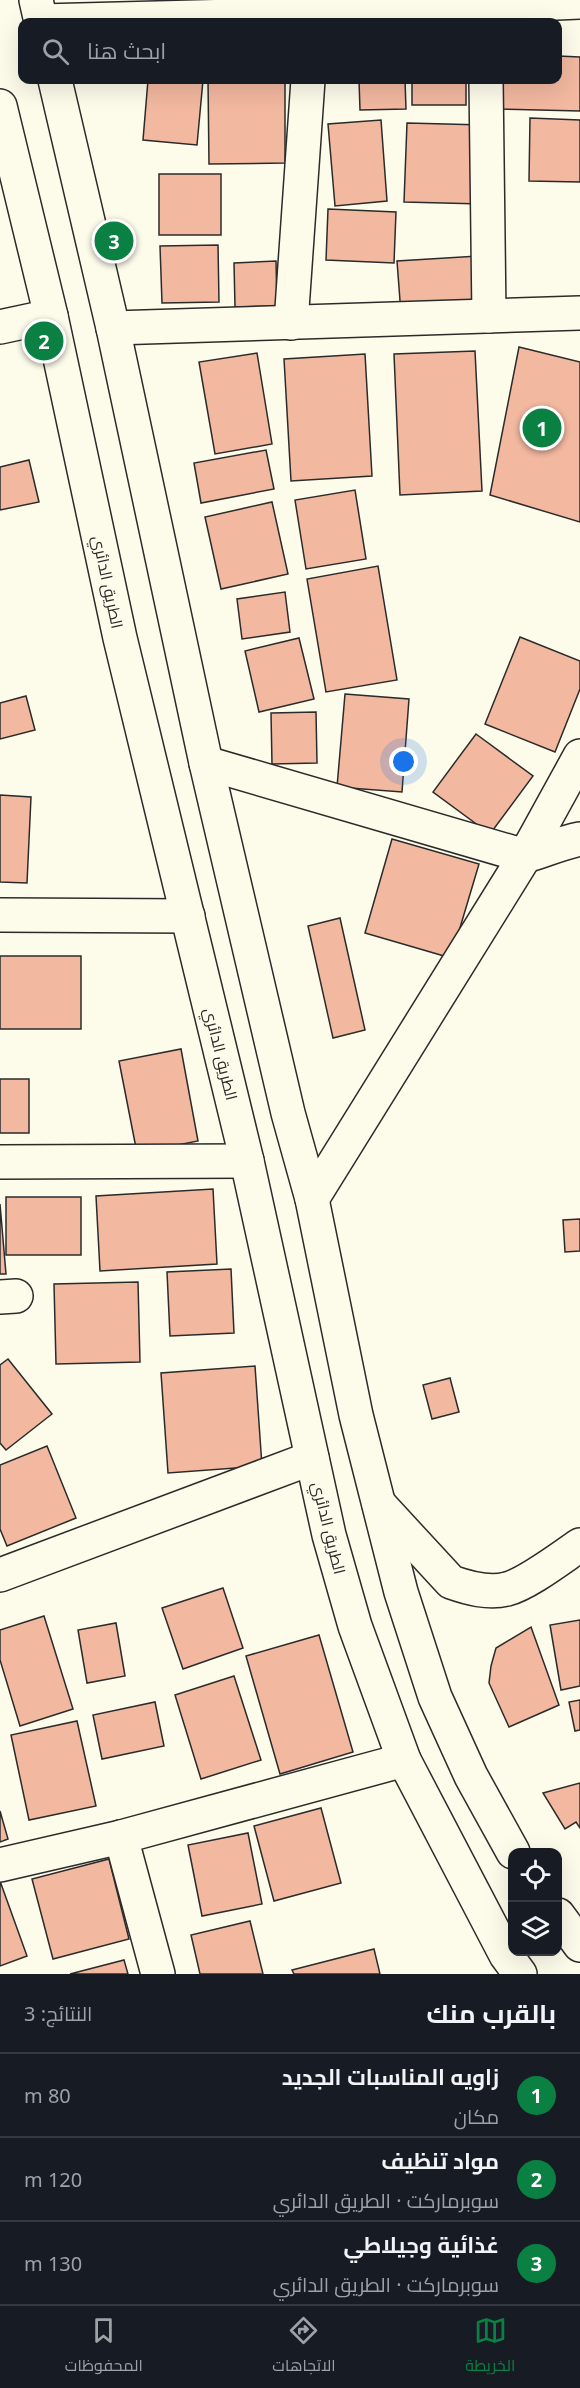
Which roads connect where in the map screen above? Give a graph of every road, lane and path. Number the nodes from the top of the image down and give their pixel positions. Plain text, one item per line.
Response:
1 (580, 2) edge
2 (312, 12) edge
3 (40, 14) edge
4 (485, 14) edge
5 (56, 84) edge
6 (308, 84) edge
7 (486, 84) edge
8 (0, 106) edge
9 (580, 313) edge
10 (51, 316) junction
11 (489, 316) junction
12 (291, 322) junction
13 (0, 327) edge
14 (113, 328) junction
15 (580, 756) edge
16 (206, 763) junction
17 (580, 839) edge
18 (525, 856) junction
19 (0, 915) edge
20 (188, 916) junction
21 (247, 1161) junction
22 (0, 1162) edge
23 (312, 1200) junction
24 (312, 1458) junction
25 (379, 1504) junction
26 (580, 1545) edge
27 (0, 1575) edge
28 (404, 1760) junction
29 (121, 1837) junction
30 (511, 1848) edge
31 (0, 1865) edge
32 (562, 1920) edge
33 (580, 1945) edge
34 (158, 1974) edge
35 (520, 1974) edge

1 - 4 street
2 - 3 street
2 - 4 street
5 - 14 street
6 - 12 street
7 - 11 street
8 - 10 street, الطريق الدائري
9 - 11 street
10 - 13 street
10 - 20 street, الطريق الدائري
11 - 12 street
12 - 14 street
14 - 16 street
15 - 18 street
16 - 18 street
16 - 23 street
17 - 18 street
18 - 23 street
19 - 20 street
20 - 21 street, الطريق الدائري
21 - 22 street
21 - 24 street, الطريق الدائري
23 - 25 street
24 - 27 street
24 - 28 street, الطريق الدائري
25 - 26 street
25 - 30 street
28 - 29 street
28 - 35 street, الطريق الدائري
29 - 31 street
29 - 34 street
32 - 33 street

